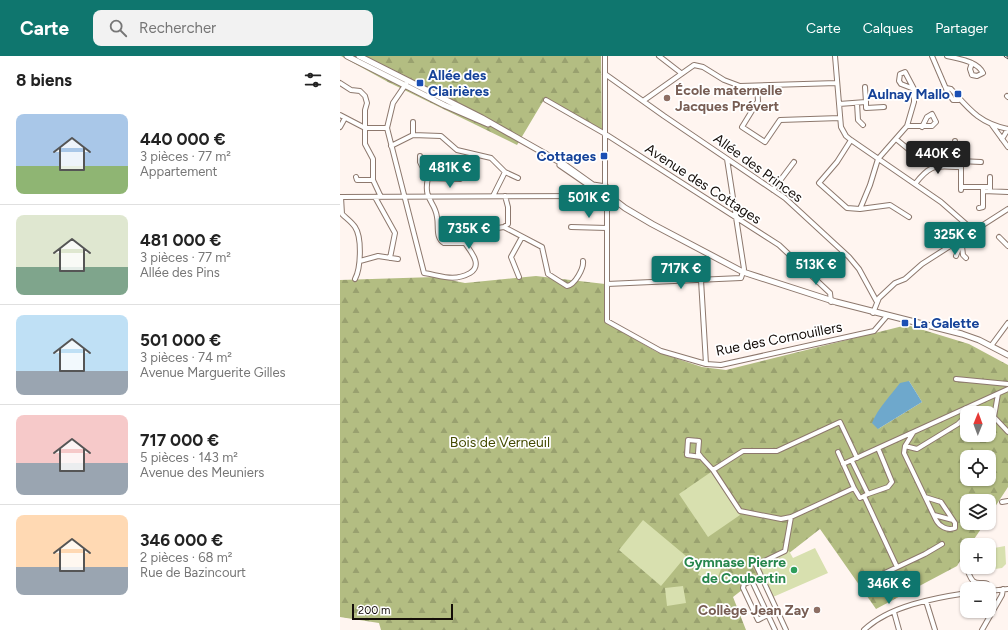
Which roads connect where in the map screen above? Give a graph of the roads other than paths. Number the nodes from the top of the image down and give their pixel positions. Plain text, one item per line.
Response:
1 (347, 56) edge
2 (359, 56) edge
3 (605, 56) edge
4 (659, 56) edge
5 (834, 56) edge
6 (939, 56) edge
7 (948, 56) edge
8 (934, 58) edge
9 (972, 64) dead end
10 (681, 73) junction
11 (605, 74) junction
12 (405, 82) junction
13 (340, 83) edge
14 (837, 83) junction
15 (758, 86) junction
16 (865, 87) dead end
17 (914, 88) dead end
18 (546, 100) dead end
19 (643, 101) junction
20 (866, 102) junction
21 (856, 103) junction
22 (839, 104) junction
23 (884, 107) dead end
24 (340, 115) edge
25 (345, 118) junction
26 (840, 118) junction
27 (413, 122) dead end
28 (863, 125) dead end
29 (992, 125) junction
30 (906, 126) junction
31 (922, 126) dead end
32 (340, 127) edge
33 (365, 128) junction
34 (387, 128) junction
35 (1008, 129) edge
36 (413, 135) junction
37 (606, 135) junction
38 (896, 139) junction
39 (1002, 139) junction
40 (851, 140) junction
41 (955, 141) dead end
42 (391, 146) junction
43 (1008, 147) edge
44 (941, 151) dead end
45 (542, 152) junction
46 (476, 155) junction
47 (914, 155) dead end
48 (420, 156) dead end
49 (727, 159) junction
50 (878, 159) junction
51 (954, 161) junction
52 (961, 161) junction
53 (794, 162) dead end
54 (981, 162) dead end
55 (941, 167) junction
56 (954, 167) junction
57 (961, 167) junction
58 (505, 172) junction
59 (356, 177) dead end
60 (990, 177) dead end
61 (428, 178) junction
62 (518, 178) dead end
63 (373, 180) junction
64 (915, 184) junction
65 (604, 188) junction
66 (983, 189) junction
67 (990, 189) junction
68 (773, 190) junction
69 (1008, 192) edge
70 (597, 194) junction
71 (493, 196) junction
72 (505, 196) junction
73 (340, 197) edge
74 (374, 197) junction
75 (381, 197) junction
76 (404, 197) junction
77 (427, 197) junction
78 (604, 198) junction
79 (615, 201) junction
80 (607, 205) junction
81 (979, 208) dead end
82 (860, 209) junction
83 (1008, 209) edge
84 (909, 216) dead end
85 (736, 218) junction
86 (504, 227) junction
87 (571, 227) dead end
88 (607, 228) junction
89 (974, 231) junction
90 (522, 237) junction
91 (999, 237) dead end
92 (465, 243) junction
93 (962, 246) junction
94 (1008, 246) edge
95 (956, 256) dead end
96 (390, 258) junction
97 (966, 258) dead end
98 (398, 259) dead end
99 (583, 261) dead end
100 (360, 262) junction
101 (743, 273) junction
102 (519, 277) dead end
103 (355, 279) dead end
104 (701, 280) junction
105 (607, 284) junction
106 (831, 301) junction
107 (877, 302) junction
108 (873, 312) junction
109 (886, 317) junction
110 (1008, 323) edge
111 (991, 346) junction
112 (1008, 355) edge
113 (1008, 359) edge
114 (706, 364) junction
115 (956, 380) dead end
116 (1008, 384) edge
117 (1008, 390) edge
118 (998, 394) junction
119 (971, 406) edge
120 (960, 411) edge
121 (960, 422) edge
122 (1007, 429) edge
123 (913, 432) junction
124 (905, 446) junction
125 (878, 448) junction
126 (838, 452) dead end
127 (701, 456) junction
128 (857, 458) junction
129 (852, 461) junction
130 (843, 464) junction
131 (713, 470) junction
132 (854, 488) junction
133 (866, 495) junction
134 (925, 497) junction
135 (1008, 501) edge
136 (1002, 502) dead end
137 (934, 515) junction
138 (791, 517) junction
139 (953, 520) junction
140 (942, 544) dead end
141 (897, 567) junction
142 (970, 574) edge
143 (870, 580) dead end
144 (976, 582) edge
145 (1003, 589) junction
146 (1008, 589) edge
147 (997, 590) joint
148 (960, 594) edge
149 (926, 601) junction
150 (998, 601) junction
151 (777, 610) junction
152 (894, 612) junction
153 (768, 615) junction
154 (775, 630) edge
155 (786, 630) edge
156 (864, 630) edge
157 (900, 630) edge
158 (936, 630) edge
159 (982, 630) edge

1 - 12 main road
2 - 12 main road
3 - 11 street
4 - 10 street
5 - 14 street
6 - 8 street
7 - 9 street
8 - 29 street
10 - 15 street
10 - 19 street
11 - 19 street, Allée des Princes
11 - 37 street
12 - 34 street
12 - 45 main road
13 - 33 street
14 - 15 street
14 - 22 street
15 - 26 street
16 - 20 street
17 - 30 street
18 - 37 street, Avenue des Cottages
19 - 49 street, Allée des Princes
20 - 21 street
20 - 23 street
21 - 22 street
21 - 28 street
22 - 26 street
24 - 25 street
25 - 32 street
25 - 33 street
26 - 40 street
27 - 36 street
29 - 35 street
29 - 39 street
30 - 31 street
30 - 38 street
33 - 34 street
33 - 63 street
34 - 42 street
35 - 39 street
36 - 42 street
36 - 46 street
37 - 65 street
37 - 85 street, Avenue des Cottages
38 - 47 street
38 - 50 street
39 - 43 street
40 - 50 street
40 - 82 street
41 - 51 street
42 - 76 street
44 - 55 street
45 - 65 main road
45 - 70 main road
46 - 58 street
46 - 61 street
48 - 61 street
49 - 68 street, Allée des Princes
49 - 85 street
50 - 64 street
50 - 82 street
51 - 52 street
51 - 56 street
52 - 54 street
52 - 57 street
53 - 68 street
55 - 56 street
55 - 64 street
56 - 57 street
57 - 66 street
58 - 62 street
58 - 71 street
59 - 63 street
60 - 67 street
61 - 77 street
63 - 75 street
64 - 89 street
65 - 70 main road
65 - 78 main road
65 - 79 main road
66 - 67 street
66 - 81 street
67 - 69 street
68 - 107 street, Allée des Princes
70 - 72 street
70 - 78 main road
71 - 72 street
71 - 77 street
72 - 86 street
73 - 74 street
73 - 100 street
74 - 75 street
74 - 96 street
75 - 76 street
76 - 77 street
76 - 92 street
77 - 92 street
78 - 79 main road
78 - 80 street
79 - 80 street
79 - 101 main road
80 - 88 street
82 - 84 street
83 - 89 street
85 - 101 street
85 - 106 street, Avenue des Cottages
86 - 90 street
86 - 92 street
87 - 88 street
88 - 105 street
89 - 93 street
89 - 107 street
90 - 99 street
90 - 102 street
91 - 94 street
93 - 95 street
93 - 97 street
96 - 98 street
96 - 100 street
100 - 103 street
101 - 104 street
101 - 106 main road
104 - 105 street
104 - 114 street
105 - 114 street, Rue des Cornouillers
106 - 108 main road
107 - 108 street
108 - 109 main road
108 - 111 main road
109 - 113 main road
109 - 114 street, Rue des Cornouillers
110 - 111 street
111 - 112 main road
115 - 116 street
117 - 118 street
118 - 119 street
118 - 122 street
120 - 123 street
121 - 124 street
123 - 124 street
123 - 125 street
124 - 134 street
125 - 128 street
125 - 133 street
126 - 130 street
127 - 127 street
127 - 131 street
128 - 129 street
128 - 131 street
129 - 130 street
129 - 133 street
130 - 132 street
131 - 138 street
132 - 133 street
132 - 138 street
133 - 141 street
134 - 137 street
134 - 139 street
135 - 136 street
137 - 139 street
137 - 139 street
138 - 151 street
140 - 141 street
141 - 143 street
142 - 144 street
145 - 146 street
145 - 147 street
145 - 150 street
147 - 150 street
148 - 149 street
149 - 152 street
149 - 158 street
150 - 159 street
151 - 153 street
151 - 155 street
152 - 156 street
152 - 157 street
153 - 153 street
153 - 154 street

